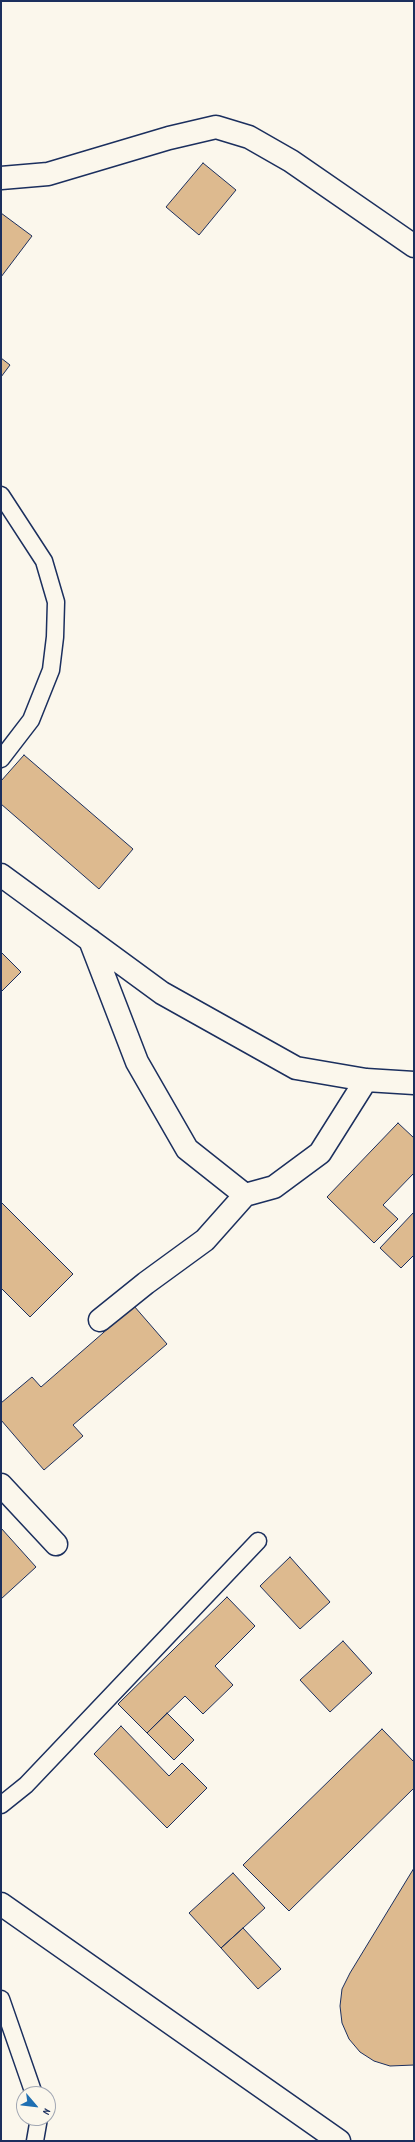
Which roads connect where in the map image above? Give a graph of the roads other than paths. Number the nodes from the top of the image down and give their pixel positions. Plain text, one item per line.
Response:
1 (1, 178) edge
2 (414, 246) edge
3 (1, 495) edge
4 (1, 759) edge
5 (1, 875) edge
6 (90, 940) junction
7 (366, 1080) junction
8 (414, 1083) edge
9 (245, 1195) junction
10 (100, 1320) dead end
11 (1, 1484) edge
12 (258, 1541) dead end
13 (56, 1544) dead end
14 (1, 1805) edge
15 (1, 1904) edge
16 (1, 1999) edge
17 (31, 2086) edge
18 (38, 2126) edge
19 (35, 2141) edge
20 (339, 2141) edge

1 - 2 street
3 - 4 lane
5 - 6 street
6 - 7 street
6 - 9 street
7 - 8 street
7 - 9 street
9 - 10 street
11 - 13 street
12 - 14 lane
15 - 20 street
16 - 17 lane
18 - 19 lane

